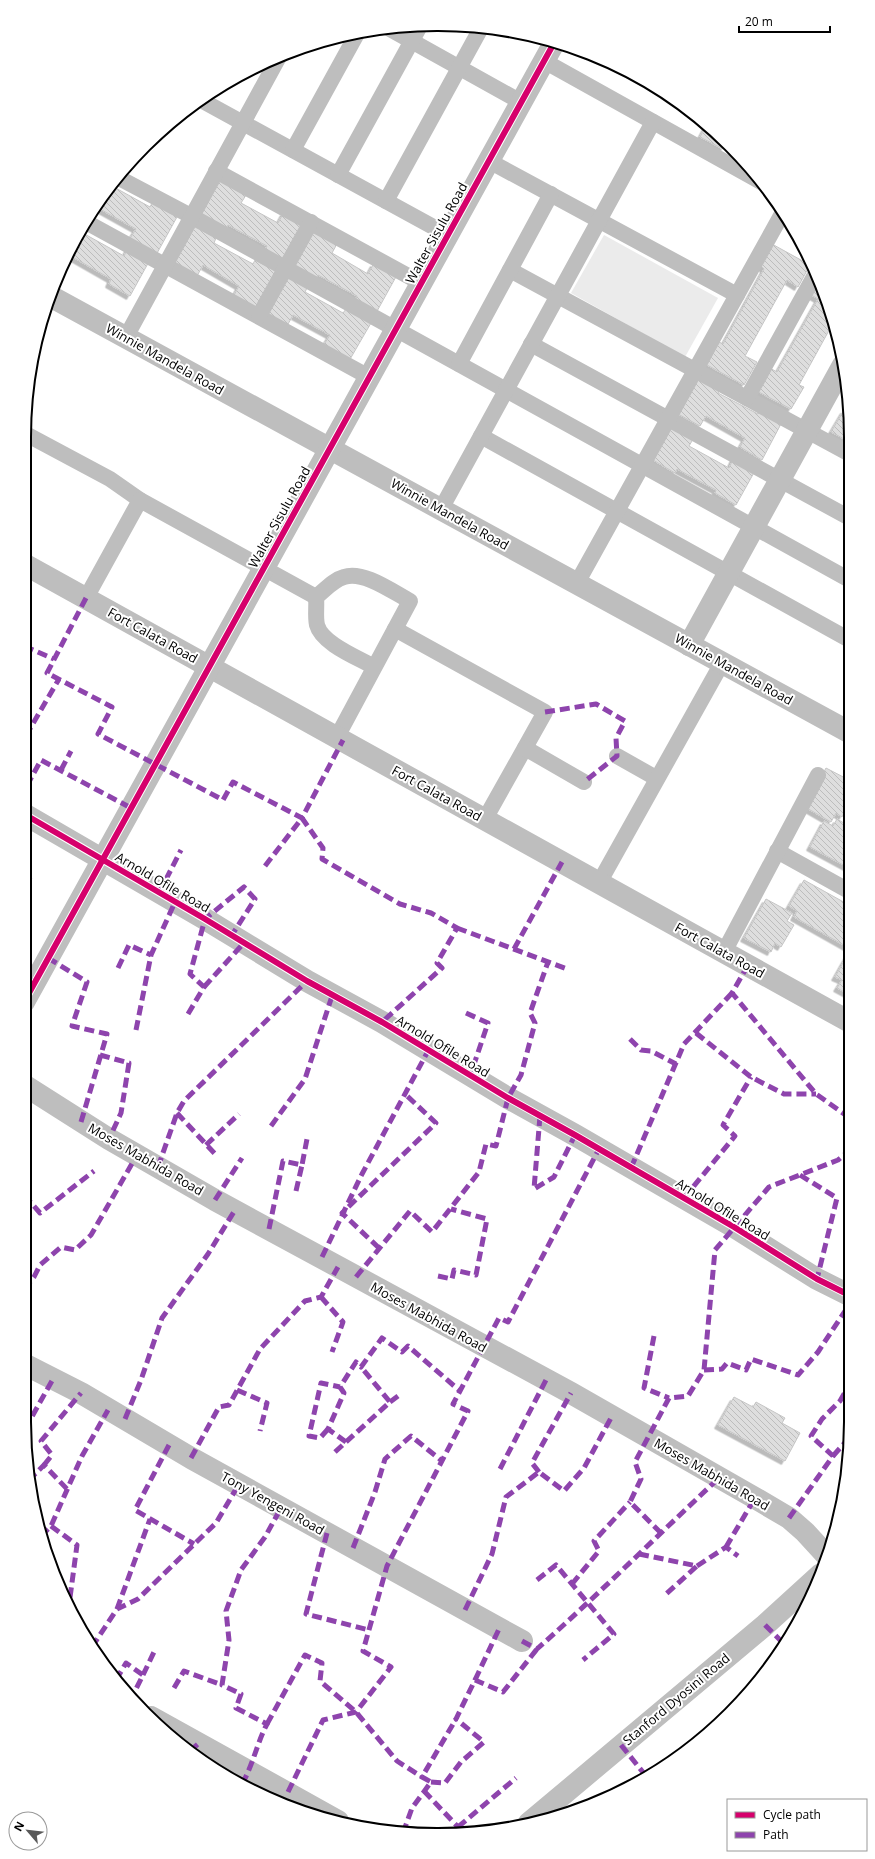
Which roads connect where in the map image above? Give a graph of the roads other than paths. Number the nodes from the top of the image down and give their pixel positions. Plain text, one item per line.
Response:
1 (417, 32) edge
2 (397, 33) edge
3 (478, 33) edge
4 (354, 40) edge
5 (412, 41) junction
6 (549, 52) edge
7 (274, 66) edge
8 (460, 67) junction
9 (521, 102) junction
10 (207, 104) edge
11 (243, 122) junction
12 (653, 122) junction
13 (293, 150) junction
14 (489, 161) junction
15 (216, 171) junction
16 (747, 174) edge
17 (338, 175) junction
18 (123, 180) edge
19 (551, 194) junction
20 (386, 201) junction
21 (191, 216) junction
22 (779, 219) edge
23 (599, 220) junction
24 (311, 222) junction
25 (91, 225) edge
26 (448, 235) junction
27 (165, 265) junction
28 (286, 268) junction
29 (510, 270) junction
30 (812, 280) edge
31 (421, 283) junction
32 (558, 295) junction
33 (737, 296) junction
34 (56, 299) edge
35 (259, 316) junction
36 (396, 329) junction
37 (126, 337) junction
38 (531, 344) junction
39 (459, 364) junction
40 (695, 369) junction
41 (839, 371) edge
42 (369, 377) junction
43 (506, 390) junction
44 (747, 398) junction
45 (668, 419) junction
46 (807, 430) junction
47 (481, 436) junction
48 (31, 437) edge
49 (330, 448) junction
50 (844, 451) edge
51 (642, 465) junction
52 (779, 480) junction
53 (140, 500) junction
54 (441, 509) junction
55 (617, 511) junction
56 (844, 515) edge
57 (754, 527) junction
58 (31, 568) edge
59 (264, 568) junction
60 (728, 573) junction
61 (844, 577) edge
62 (577, 583) junction
63 (316, 597) junction
64 (86, 598) junction
65 (395, 629) junction
66 (844, 637) edge
67 (689, 645) junction
68 (722, 663) junction
69 (209, 666) junction
70 (374, 667) junction
71 (844, 729) edge
72 (336, 737) junction
73 (525, 748) junction
74 (617, 756) dead end
75 (818, 775) dead end
76 (656, 778) junction
77 (584, 782) dead end
78 (31, 818) edge
79 (485, 819) junction
80 (777, 851) junction
81 (102, 860) junction
82 (599, 883) junction
83 (844, 888) edge
84 (724, 952) junction
85 (31, 989) edge
86 (844, 1019) edge
87 (31, 1089) edge
88 (844, 1292) edge
89 (31, 1368) edge
90 (822, 1551) edge
91 (810, 1584) edge
92 (522, 1641) dead end
93 (169, 1727) edge
94 (313, 1808) edge
95 (538, 1815) edge

1 - 5 lane
2 - 5 lane
3 - 8 lane
4 - 13 lane
5 - 8 lane
5 - 17 lane
6 - 9 street, Walter Sisulu Road
6 - 12 lane
7 - 11 lane
8 - 9 lane
8 - 20 lane
9 - 14 street, Walter Sisulu Road
10 - 11 lane
11 - 13 lane
11 - 15 lane
12 - 16 lane
12 - 23 lane
13 - 17 lane
14 - 19 lane
14 - 26 street, Walter Sisulu Road
15 - 21 lane
15 - 24 lane
17 - 20 lane
18 - 21 lane
19 - 23 lane
19 - 29 lane
20 - 26 lane
21 - 27 lane
21 - 28 lane
22 - 33 lane
23 - 32 lane
23 - 33 lane
24 - 28 lane
24 - 31 lane
25 - 27 lane
26 - 31 street, Walter Sisulu Road
27 - 35 lane
27 - 37 lane
28 - 35 lane
28 - 36 lane
29 - 32 lane
29 - 39 lane
30 - 44 lane
31 - 36 street, Walter Sisulu Road
32 - 38 lane
32 - 40 lane
33 - 40 lane
34 - 37 street, Winnie Mandela Road
35 - 42 lane
36 - 39 lane
36 - 42 street, Walter Sisulu Road
37 - 49 street, Winnie Mandela Road
38 - 43 lane
38 - 45 lane
39 - 43 lane
40 - 44 lane
40 - 45 lane
41 - 46 street
42 - 49 street, Walter Sisulu Road
43 - 47 lane
43 - 51 lane
44 - 46 lane
45 - 51 lane
45 - 52 lane
46 - 50 lane
46 - 52 street
47 - 54 lane
47 - 55 lane
48 - 53 lane
49 - 54 street, Winnie Mandela Road
49 - 59 street, Walter Sisulu Road
51 - 55 lane
51 - 57 lane
52 - 56 lane
52 - 57 street
53 - 59 lane
53 - 64 lane
54 - 62 street, Winnie Mandela Road
55 - 60 lane
55 - 62 lane
57 - 60 street
57 - 61 lane
58 - 64 street, Fort Calata Road
59 - 63 lane
59 - 69 street, Walter Sisulu Road
60 - 66 lane
60 - 67 street
62 - 67 street, Winnie Mandela Road
63 - 65 lane
63 - 70 lane
64 - 69 street, Fort Calata Road
65 - 70 lane
65 - 73 lane
67 - 68 street, Winnie Mandela Road
68 - 71 street, Winnie Mandela Road
68 - 76 lane
69 - 72 street, Fort Calata Road
69 - 81 street, Walter Sisulu Road
70 - 72 lane
72 - 79 street, Fort Calata Road
73 - 77 lane
73 - 79 lane
74 - 76 lane
75 - 80 lane
76 - 82 lane
78 - 81 street, Arnold Ofile Road
79 - 82 street, Fort Calata Road
80 - 83 lane
80 - 84 lane
81 - 85 street, Walter Sisulu Road
81 - 88 street, Arnold Ofile Road
82 - 84 street, Fort Calata Road
84 - 86 street, Fort Calata Road
87 - 90 street, Moses Mabhida Road
89 - 92 street, Tony Yengeni Road
91 - 95 street, Stanford Dyosini Road
93 - 94 street

